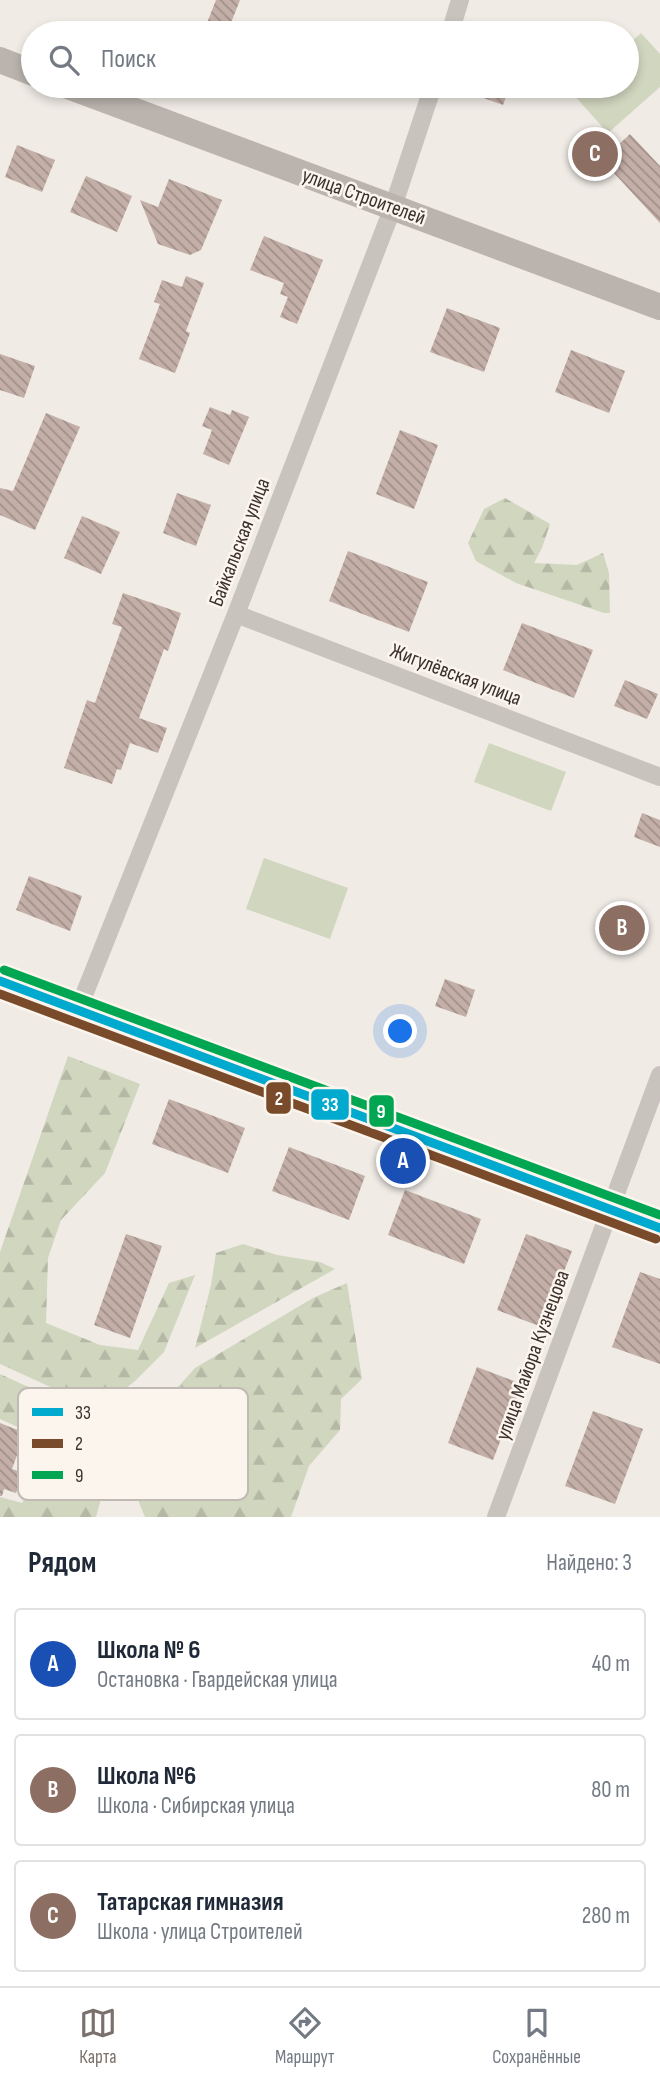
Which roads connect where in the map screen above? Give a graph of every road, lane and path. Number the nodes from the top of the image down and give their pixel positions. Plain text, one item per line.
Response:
1 (460, 0) edge
2 (454, 21) edge
3 (0, 60) edge
4 (21, 68) edge
5 (100, 98) edge
6 (429, 98) edge
7 (393, 207) junction
8 (660, 307) edge
9 (236, 614) junction
10 (660, 776) edge
11 (0, 981) edge
12 (78, 1010) junction
13 (660, 1075) edge
14 (610, 1210) junction
15 (660, 1228) edge
16 (496, 1517) edge

1 - 2 street
3 - 4 main road
5 - 7 main road, улица Строителей
6 - 7 street, Байкальская улица
7 - 8 main road, улица Строителей
7 - 9 street, Байкальская улица
9 - 10 street, Жигулёвская улица
9 - 12 street, Байкальская улица
11 - 12 main road
12 - 14 main road
13 - 14 street, улица Майора Кузнецова
14 - 15 main road
14 - 16 street, улица Майора Кузнецова

